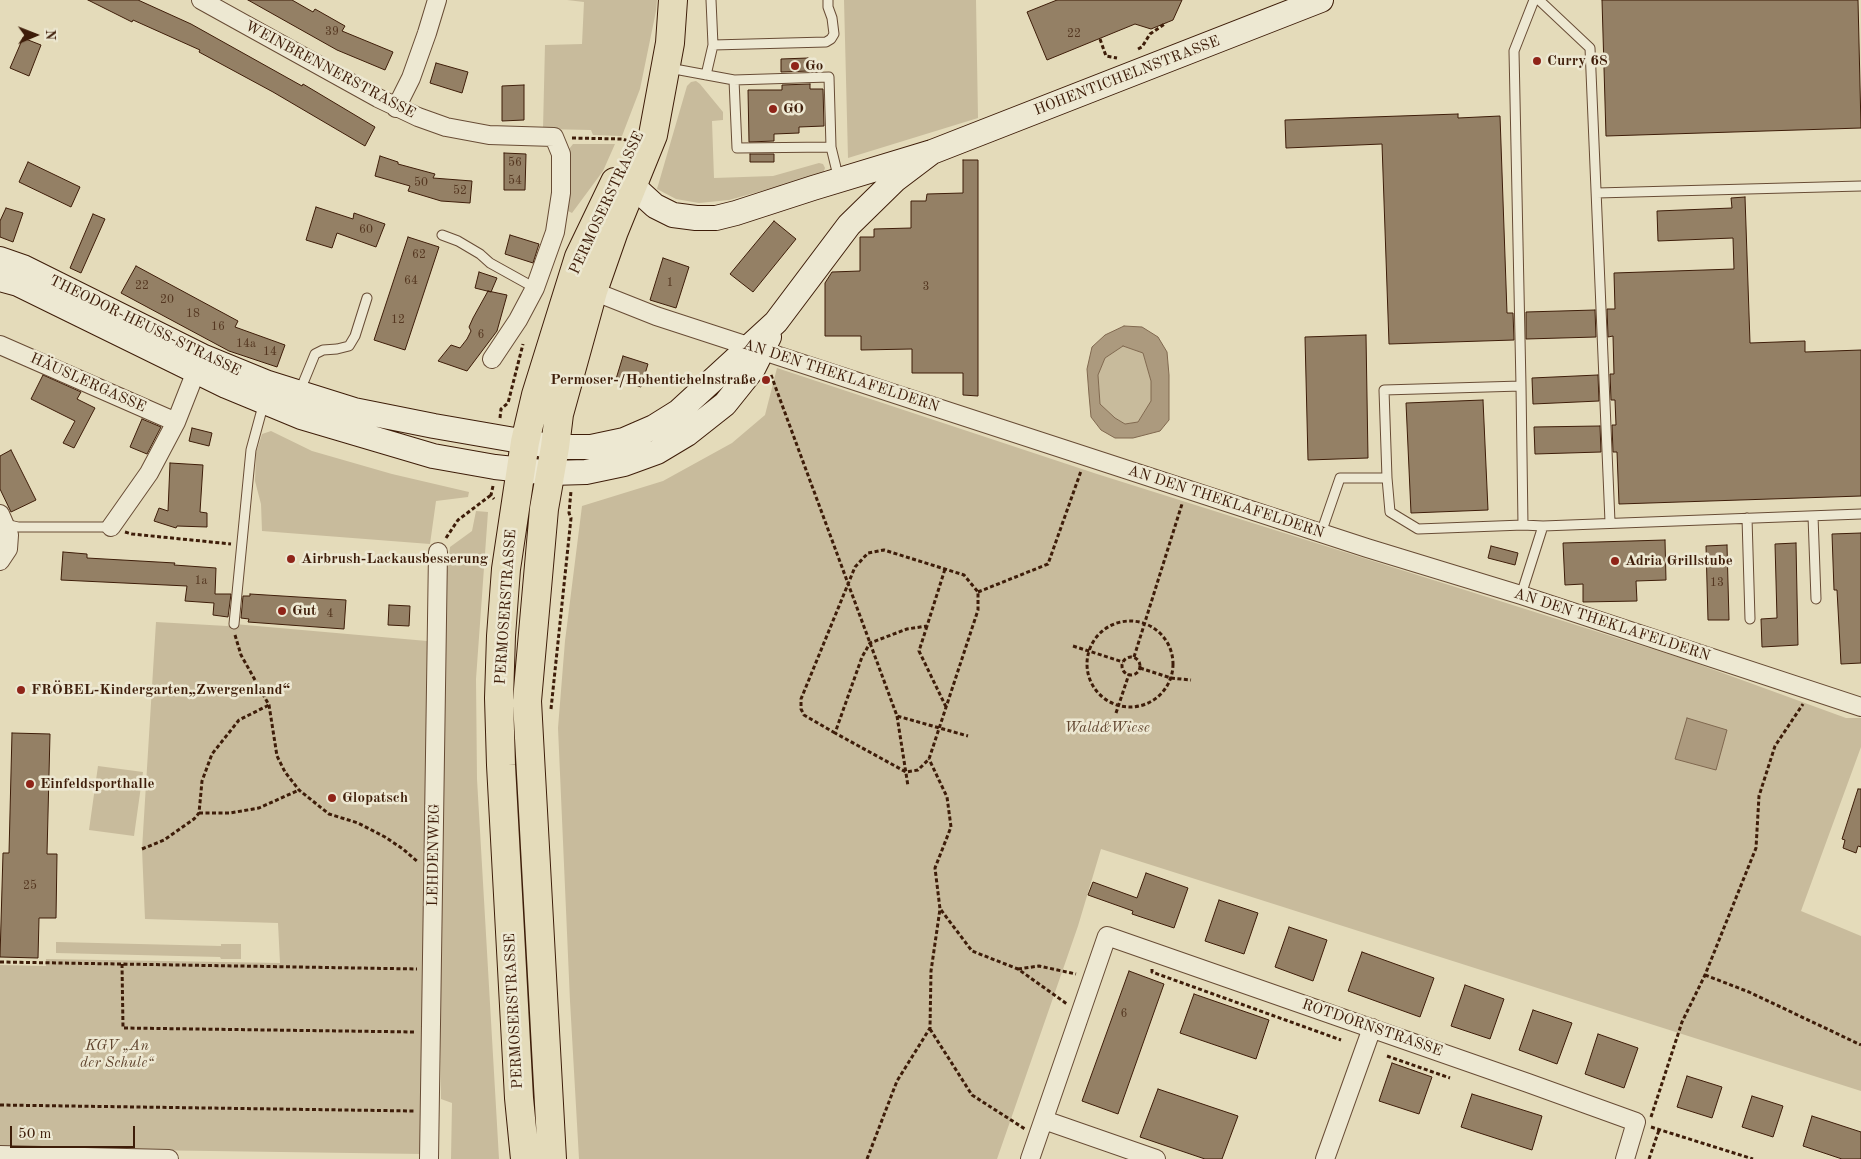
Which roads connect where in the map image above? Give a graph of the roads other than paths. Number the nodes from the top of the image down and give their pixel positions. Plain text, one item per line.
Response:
1 (201, 0) edge
2 (437, 0) edge
3 (673, 0) edge
4 (711, 0) edge
5 (828, 0) edge
6 (1321, 0) edge
7 (1534, 0) edge
8 (1539, 0) edge
9 (228, 6) edge
10 (712, 44) junction
11 (664, 74) junction
12 (706, 75) junction
13 (734, 80) junction
14 (396, 108) junction
15 (830, 147) junction
16 (932, 152) junction
17 (839, 180) junction
18 (632, 185) junction
19 (1861, 186) edge
20 (1596, 193) junction
21 (442, 235) dead end
22 (0, 259) edge
23 (0, 279) edge
24 (535, 288) junction
25 (593, 291) junction
26 (366, 298) dead end
27 (0, 345) edge
28 (757, 348) junction
29 (492, 359) dead end
30 (199, 364) junction
31 (1521, 386) junction
32 (298, 393) junction
33 (264, 402) junction
34 (176, 422) junction
35 (525, 442) junction
36 (555, 447) junction
37 (508, 468) junction
38 (551, 473) junction
39 (1386, 478) junction
40 (1861, 514) edge
41 (1813, 516) junction
42 (1747, 518) junction
43 (3, 519) edge
44 (1610, 522) junction
45 (1523, 525) junction
46 (1543, 526) junction
47 (110, 527) joint
48 (1321, 533) junction
49 (438, 552) road end
50 (0, 561) edge
51 (1521, 595) junction
52 (1816, 599) dead end
53 (1750, 619) dead end
54 (234, 624) road end
55 (1861, 707) edge
56 (1372, 1028) junction
57 (1044, 1120) junction
58 (0, 1155) edge
59 (169, 1159) edge
60 (429, 1159) edge
61 (526, 1159) edge
62 (552, 1159) edge
63 (1030, 1159) edge
64 (1156, 1159) edge
65 (1325, 1159) edge
66 (1625, 1159) edge

1 - 9 street, WEINBRENNERSTRASSE
2 - 14 street
3 - 11 main road, PERMOSERSTRASSE
4 - 10 lane
5 - 10 lane
6 - 16 main road, HOHENTICHELNSTRASSE
7 - 31 lane
8 - 20 lane
9 - 14 street, WEINBRENNERSTRASSE
10 - 12 lane
11 - 12 lane
11 - 18 main road, PERMOSERSTRASSE
11 - 35 main road, PERMOSERSTRASSE
12 - 13 lane
13 - 15 lane
13 - 15 lane
14 - 24 street, WEINBRENNERSTRASSE
15 - 17 lane
16 - 17 main road, HOHENTICHELNSTRASSE
16 - 28 main road, HOHENTICHELNSTRASSE
17 - 18 main road, HOHENTICHELNSTRASSE
18 - 25 main road, PERMOSERSTRASSE
19 - 20 lane
20 - 44 lane
21 - 24 lane
22 - 30 main road, THEODOR-HEUSS-STRASSE
23 - 30 main road, THEODOR-HEUSS-STRASSE
24 - 29 street
25 - 28 street, AN DEN THEKLAFELDERN
25 - 36 main road, PERMOSERSTRASSE
26 - 32 lane
27 - 34 street, HÄUSLERGASSE
28 - 36 main road, HOHENTICHELNSTRASSE
28 - 38 main road, HOHENTICHELNSTRASSE
28 - 48 street, AN DEN THEKLAFELDERN
30 - 32 main road, THEODOR-HEUSS-STRASSE
30 - 33 main road, THEODOR-HEUSS-STRASSE
30 - 34 street
31 - 39 lane
31 - 45 lane
32 - 35 main road, THEODOR-HEUSS-STRASSE
33 - 37 main road, THEODOR-HEUSS-STRASSE
33 - 54 lane
34 - 47 street
35 - 36 main road, THEODOR-HEUSS-STRASSE
35 - 37 main road, PERMOSERSTRASSE
36 - 38 main road, PERMOSERSTRASSE
37 - 38 main road, HOHENTICHELNSTRASSE
37 - 61 main road, PERMOSERSTRASSE
38 - 62 main road, PERMOSERSTRASSE
39 - 45 lane
39 - 48 lane
40 - 41 lane
41 - 42 lane
41 - 52 lane
42 - 44 lane
42 - 53 lane
43 - 47 lane
43 - 50 street
44 - 46 lane
45 - 46 lane
46 - 51 lane
48 - 51 street, AN DEN THEKLAFELDERN
49 - 60 street, LEHDENWEG
51 - 55 street, AN DEN THEKLAFELDERN
56 - 57 street, ROTDORNSTRASSE
56 - 65 street
56 - 66 street, ROTDORNSTRASSE
57 - 63 street
57 - 64 street
58 - 59 street

